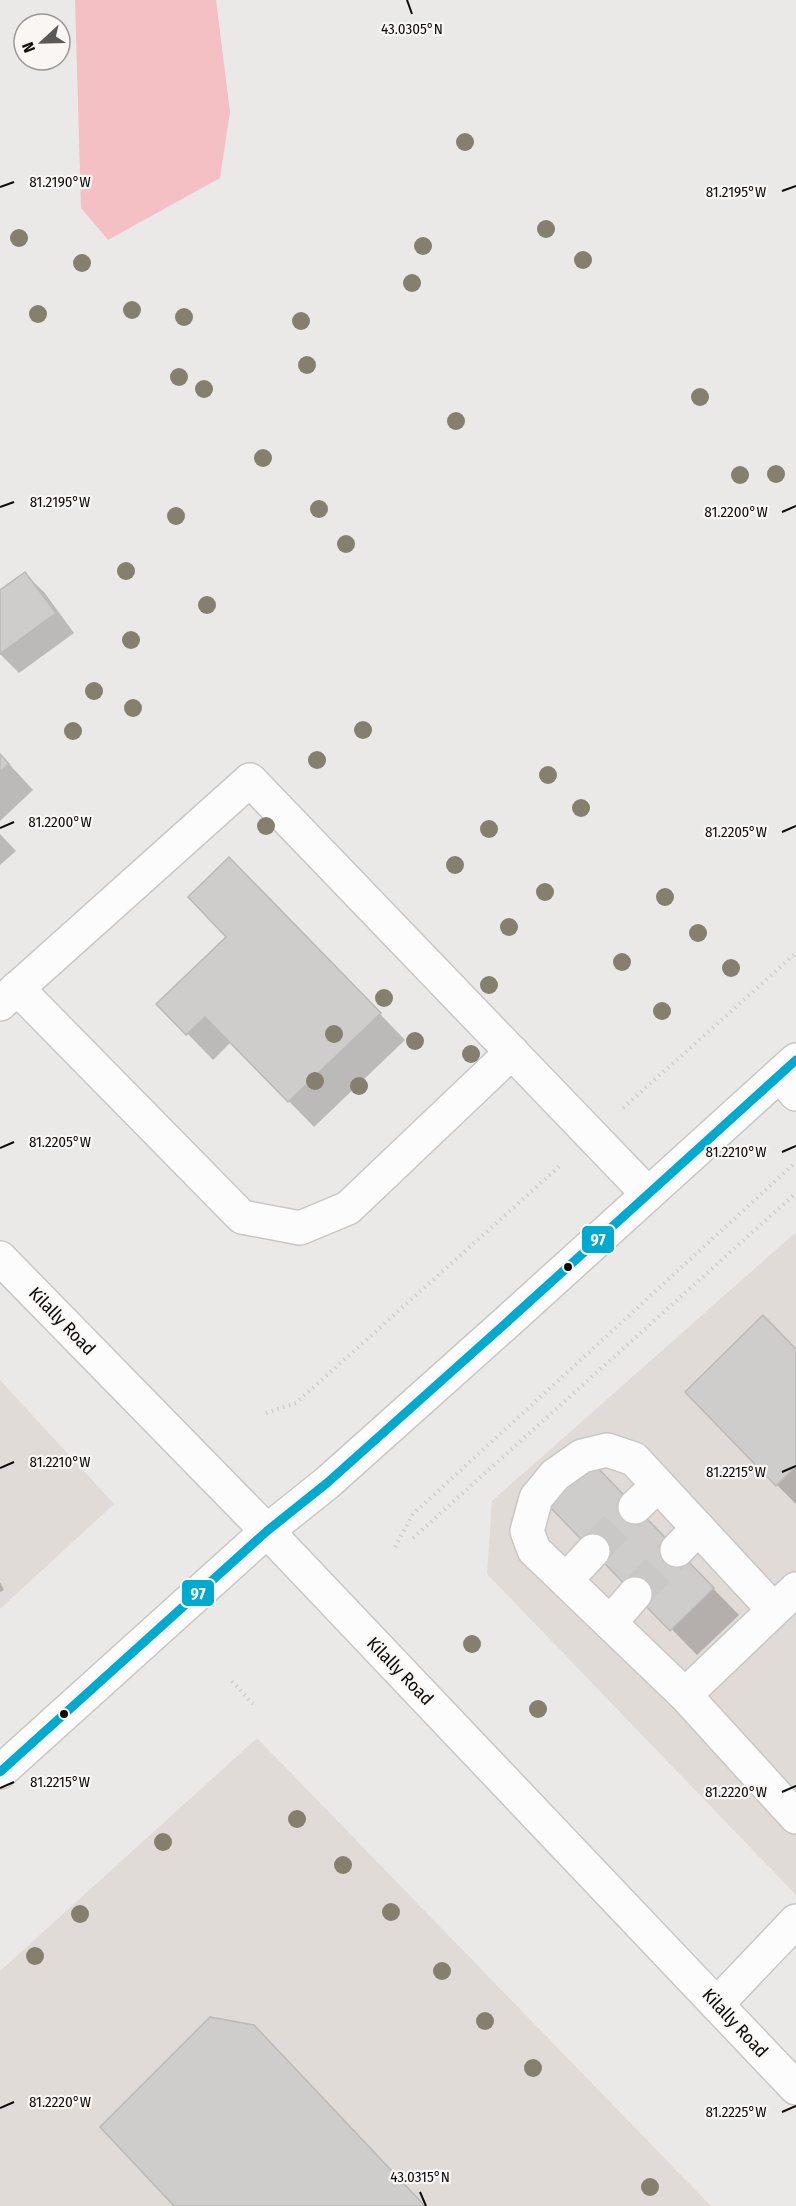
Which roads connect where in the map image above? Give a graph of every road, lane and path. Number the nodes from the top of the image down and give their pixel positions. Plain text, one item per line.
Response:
1 (796, 953) edge
2 (9, 996) edge
3 (513, 1052) junction
4 (791, 1076) edge
5 (593, 1135) junction
6 (796, 1162) edge
7 (796, 1193) edge
8 (648, 1194) junction
9 (0, 1258) edge
10 (266, 1413) dead end
11 (267, 1531) junction
12 (413, 1538) dead end
13 (395, 1547) dead end
14 (593, 1551) tunnel mouth
15 (566, 1580) junction
16 (635, 1594) tunnel mouth
17 (784, 1599) edge
18 (610, 1623) junction
19 (232, 1681) dead end
20 (685, 1695) junction
21 (253, 1704) dead end
22 (0, 1772) edge
23 (796, 1817) edge
24 (796, 1921) edge
25 (717, 2004) junction
26 (796, 2088) edge

1 - 5 path
2 - 3 street
2 - 3 street
3 - 5 street
4 - 8 street
5 - 8 street
5 - 10 path
6 - 13 path
7 - 12 path
8 - 11 street
9 - 11 street, Kilally Road
11 - 22 street
11 - 25 street, Kilally Road
14 - 15 street
15 - 17 street
15 - 18 street
16 - 18 street
17 - 20 street
18 - 20 street
19 - 21 path
20 - 23 street
24 - 25 street
25 - 26 street, Kilally Road

